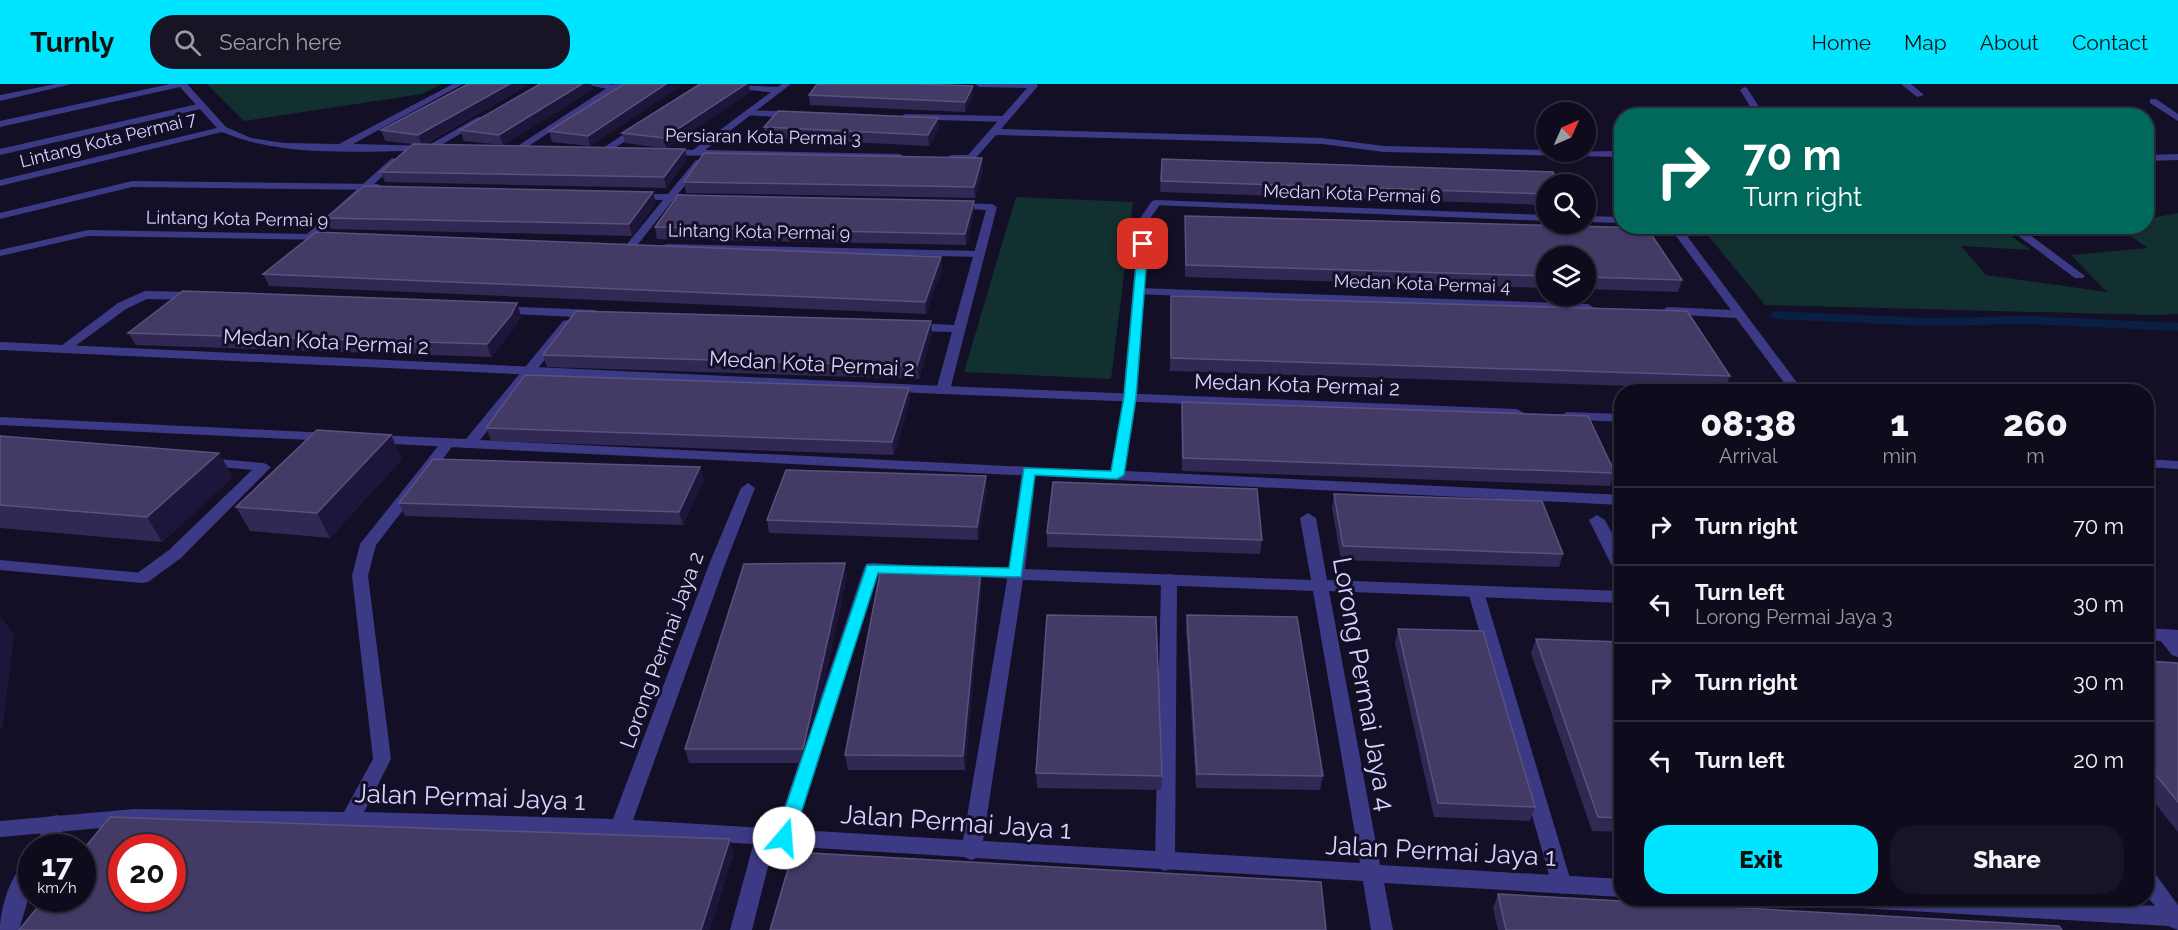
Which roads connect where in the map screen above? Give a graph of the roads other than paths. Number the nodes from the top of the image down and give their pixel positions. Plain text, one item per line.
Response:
1 (68, 84) edge
2 (182, 84) edge
3 (459, 84) edge
4 (587, 84) edge
5 (716, 84) edge
6 (787, 84) edge
7 (979, 84) edge
8 (997, 84) edge
9 (1905, 84) edge
10 (616, 86) edge
11 (779, 90) junction
12 (1744, 90) dead end
13 (1920, 95) dead end
14 (0, 98) edge
15 (2153, 101) dead end
16 (202, 106) junction
17 (1756, 108) edge
18 (490, 113) edge
19 (748, 113) junction
20 (806, 115) edge
21 (900, 117) edge
22 (2178, 118) edge
23 (1005, 120) junction
24 (0, 124) edge
25 (645, 124) edge
26 (223, 129) junction
27 (994, 132) junction
28 (340, 147) junction
29 (409, 148) junction
30 (429, 148) junction
31 (451, 148) edge
32 (507, 149) edge
33 (518, 149) junction
34 (540, 149) edge
35 (595, 150) edge
36 (606, 150) junction
37 (628, 151) edge
38 (651, 151) edge
39 (0, 152) edge
40 (696, 152) junction
41 (708, 152) junction
42 (1614, 154) edge
43 (911, 157) edge
44 (2178, 157) edge
45 (935, 158) edge
46 (2154, 158) edge
47 (0, 183) edge
48 (366, 187) junction
49 (390, 188) edge
50 (626, 196) edge
51 (670, 197) junction
52 (706, 198) edge
53 (940, 206) edge
54 (0, 216) edge
55 (1536, 218) edge
56 (1596, 219) edge
57 (1614, 220) edge
58 (1678, 234) edge
59 (2021, 234) edge
60 (309, 238) junction
61 (345, 239) edge
62 (0, 253) edge
63 (979, 254) junction
64 (2079, 276) dead end
65 (1140, 292) junction
66 (212, 297) edge
67 (483, 309) edge
68 (1606, 309) edge
69 (1654, 311) edge
70 (577, 313) junction
71 (1738, 314) junction
72 (613, 315) edge
73 (899, 327) edge
74 (959, 329) junction
75 (0, 346) edge
76 (63, 349) junction
77 (528, 371) junction
78 (1792, 384) edge
79 (943, 390) junction
80 (1130, 397) junction
81 (1528, 414) edge
82 (1551, 415) edge
83 (1614, 418) edge
84 (0, 421) edge
85 (342, 438) edge
86 (365, 439) edge
87 (448, 443) junction
88 (469, 444) junction
89 (195, 462) edge
90 (2154, 464) edge
91 (2178, 465) edge
92 (1029, 471) junction
93 (1117, 475) junction
94 (748, 489) dead end
95 (1614, 500) edge
96 (1308, 518) dead end
97 (1598, 520) dead end
98 (1614, 553) edge
99 (0, 566) edge
100 (920, 570) edge
101 (944, 571) edge
102 (1016, 573) junction
103 (1169, 579) junction
104 (1322, 585) junction
105 (1476, 592) junction
106 (1614, 597) edge
107 (2163, 635) edge
108 (2178, 651) edge
109 (350, 820) junction
110 (57, 823) junction
111 (620, 828) junction
112 (0, 829) edge
113 (51, 834) edge
114 (775, 838) junction
115 (971, 851) junction
116 (1165, 862) junction
117 (1371, 874) junction
118 (1562, 885) junction
119 (1614, 888) edge
120 (2154, 888) edge
121 (18, 895) edge
122 (2009, 906) edge
123 (2176, 920) edge
124 (8, 930) edge
125 (741, 930) edge
126 (1382, 930) edge

1 - 14 street
2 - 16 street
2 - 24 street
3 - 28 street
4 - 10 street
5 - 11 street
6 - 11 street
7 - 8 street
8 - 23 street
9 - 13 street
10 - 33 street
11 - 19 street
12 - 17 street
15 - 22 street
16 - 26 street
16 - 39 street
18 - 30 street
19 - 20 street
19 - 40 street
21 - 23 street
23 - 27 street
25 - 36 street
26 - 28 street
26 - 47 street, Lintang Kota Permai 7
27 - 42 street
27 - 45 street
28 - 29 street
29 - 30 street
29 - 48 street
30 - 31 street
32 - 33 street
33 - 34 street
35 - 36 street
36 - 37 street
38 - 40 street, Persiaran Kota Permai 3
40 - 41 street, Persiaran Kota Permai 3
41 - 43 street, Persiaran Kota Permai 3
41 - 51 street
44 - 46 street
48 - 49 street
48 - 54 street
48 - 60 street
50 - 51 street
51 - 52 street
51 - 63 street, Lintang Kota Permai 9
53 - 63 street
55 - 65 street, Medan Kota Permai 6
56 - 57 street
58 - 71 street
59 - 64 street
60 - 61 street, Lintang Kota Permai 9
60 - 62 street, Lintang Kota Permai 9
63 - 74 street
65 - 68 street, Medan Kota Permai 4
65 - 80 street
66 - 76 street
67 - 70 street
69 - 71 street
70 - 72 street
70 - 77 street
71 - 78 street
73 - 74 street
74 - 79 street
75 - 76 street, Medan Kota Permai 2
76 - 77 street, Medan Kota Permai 2
77 - 79 street, Medan Kota Permai 2
77 - 88 street
79 - 80 street, Medan Kota Permai 2
80 - 81 street, Medan Kota Permai 2
80 - 93 street
82 - 83 street
84 - 85 street
86 - 87 street
87 - 88 street
87 - 109 street
88 - 92 street
89 - 99 street
90 - 91 street
92 - 93 street
92 - 102 street
93 - 95 street
94 - 111 street, Lorong Permai Jaya 2
96 - 104 street, Lorong Permai Jaya 4
97 - 98 street
100 - 114 street
101 - 102 street
102 - 103 street
102 - 115 street
103 - 104 street
103 - 116 street
104 - 105 street
104 - 117 street, Lorong Permai Jaya 4
105 - 106 street
105 - 118 street
107 - 108 street
109 - 110 street, Jalan Permai Jaya 1
109 - 111 street, Jalan Permai Jaya 1
110 - 112 street, Jalan Permai Jaya 1
110 - 113 street
111 - 114 street, Jalan Permai Jaya 1
114 - 115 street, Jalan Permai Jaya 1
114 - 125 street
115 - 116 street, Jalan Permai Jaya 1
116 - 117 street, Jalan Permai Jaya 1
117 - 118 street, Jalan Permai Jaya 1
117 - 126 street, Lorong Permai Jaya 4
118 - 119 street, Jalan Permai Jaya 1
120 - 123 street
121 - 124 street
122 - 123 street

